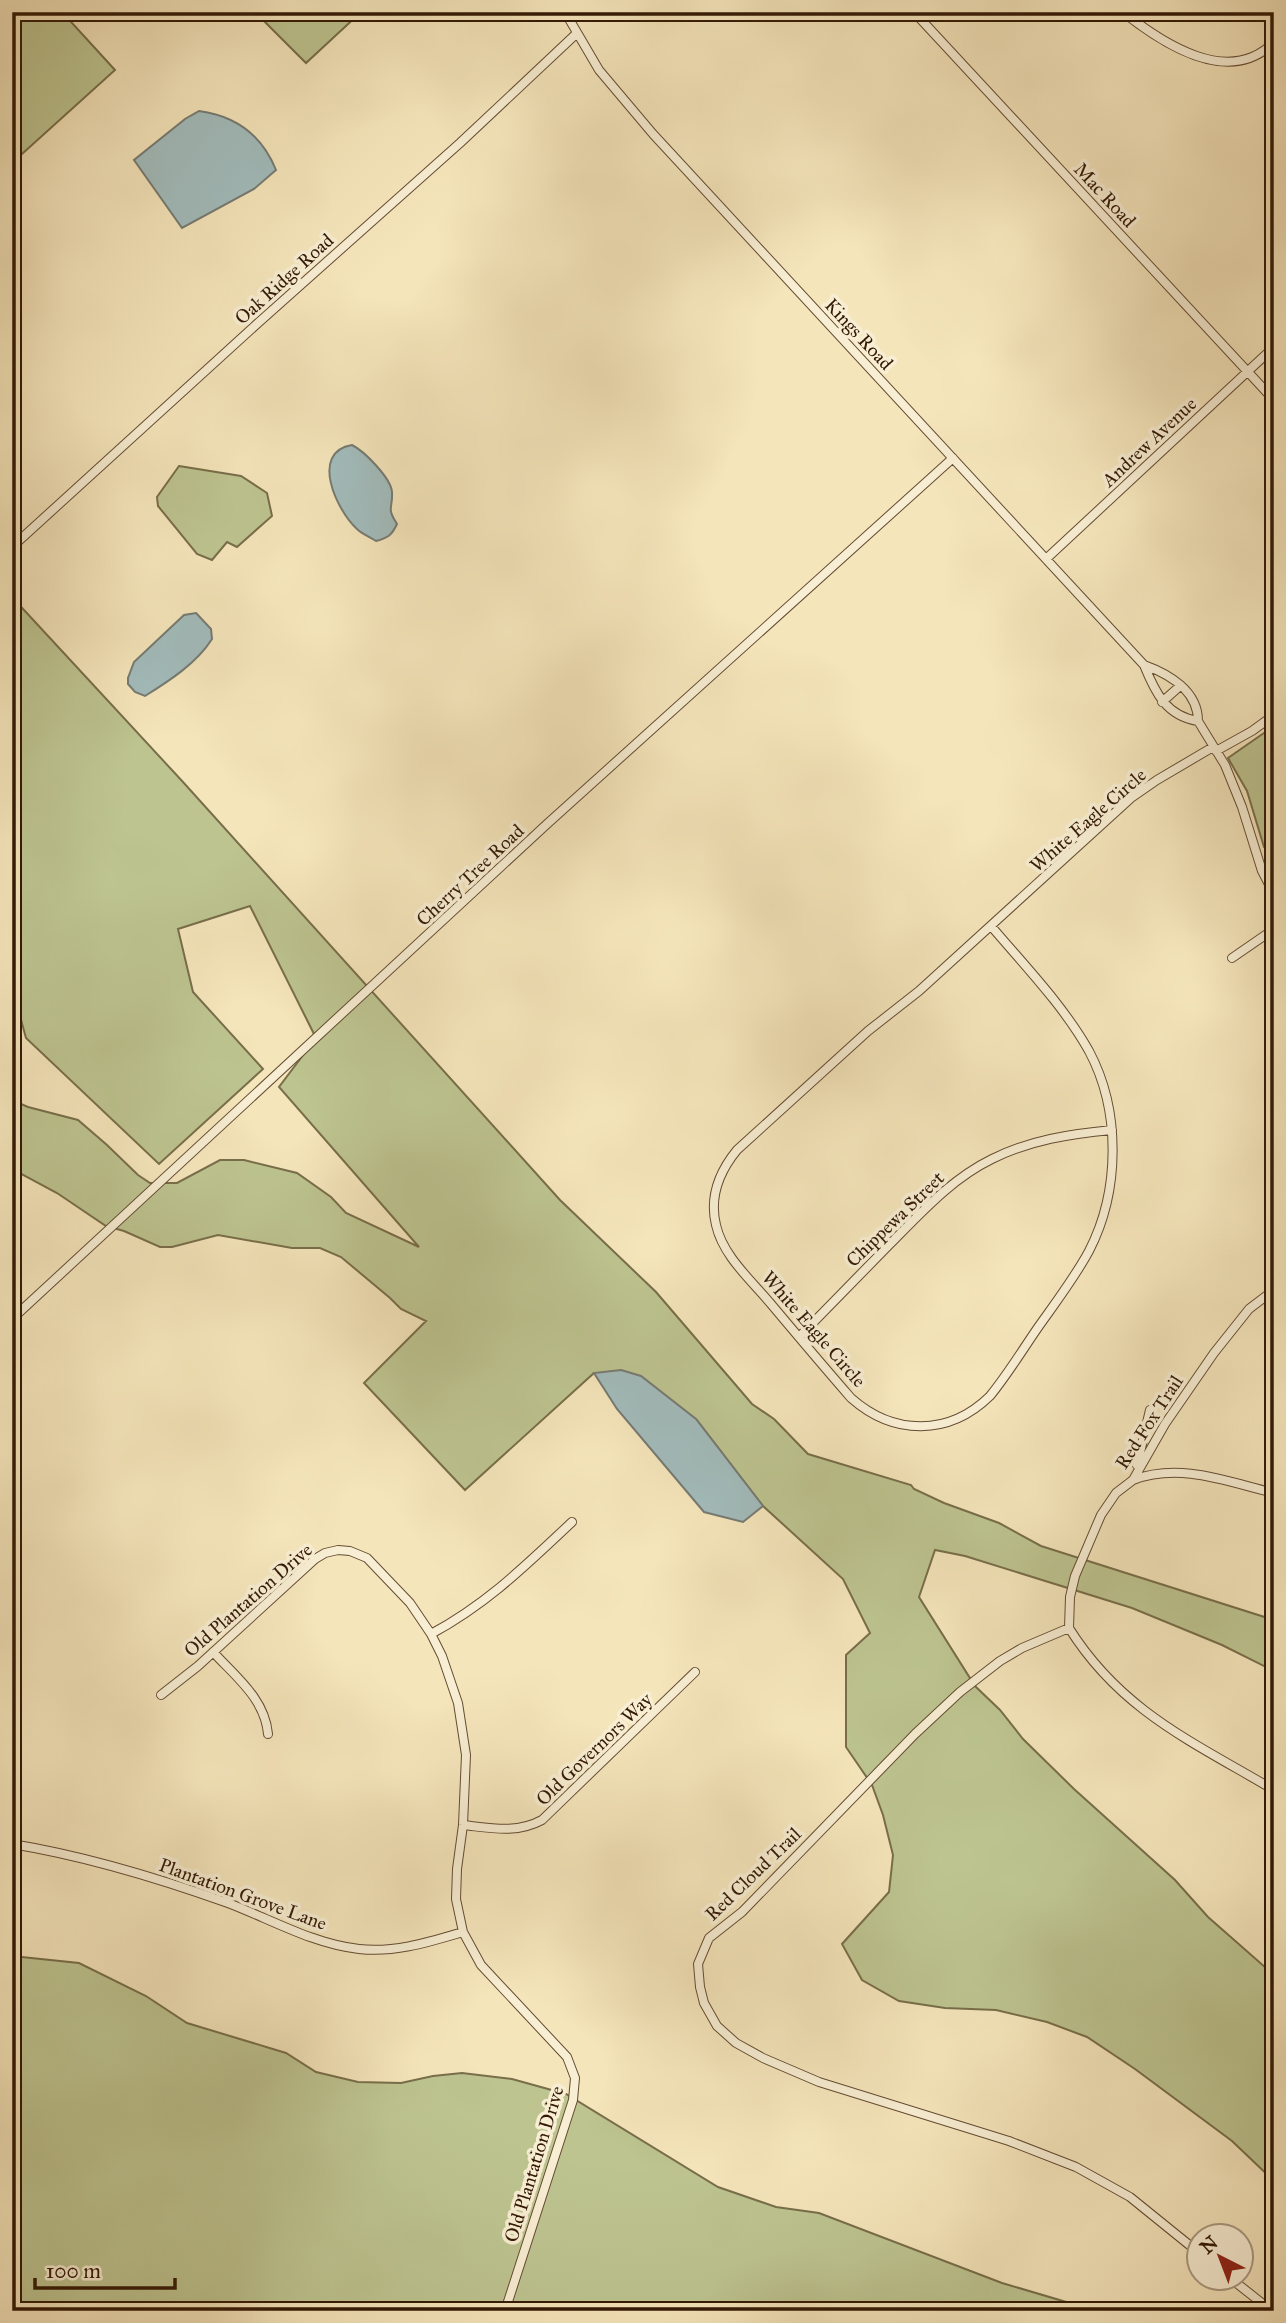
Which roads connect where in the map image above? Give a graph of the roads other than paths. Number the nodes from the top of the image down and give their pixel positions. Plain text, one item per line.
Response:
1 (565, 12) edge
2 (914, 12) edge
3 (1123, 12) edge
4 (576, 34) junction
5 (1274, 42) edge
6 (1274, 347) edge
7 (1248, 371) junction
8 (1274, 400) edge
9 (953, 458) junction
10 (12, 547) edge
11 (1046, 559) junction
12 (1144, 665) junction
13 (1180, 686) junction
14 (1162, 702) junction
15 (1274, 715) edge
16 (1198, 721) junction
17 (1214, 749) junction
18 (1274, 894) edge
19 (990, 926) junction
20 (1274, 929) edge
21 (1232, 958) dead end
22 (1112, 1130) junction
23 (1274, 1290) edge
24 (12, 1319) edge
25 (799, 1337) junction
26 (1150, 1410) dead end
27 (1133, 1480) junction
28 (1274, 1493) edge
29 (572, 1522) dead end
30 (1069, 1628) junction
31 (431, 1634) junction
32 (213, 1652) junction
33 (695, 1672) dead end
34 (161, 1695) dead end
35 (268, 1734) dead end
36 (1274, 1790) edge
37 (463, 1825) junction
38 (12, 1844) edge
39 (463, 1932) junction
40 (1184, 2240) edge
41 (1249, 2292) edge
42 (505, 2311) edge
43 (1272, 2311) edge

1 - 4 street, Kings Road
2 - 7 street, Mac Road
3 - 5 street
4 - 9 street, Kings Road
4 - 10 street, Oak Ridge Road
6 - 7 street, Andrew Avenue
7 - 8 street, Mac Road
7 - 11 street, Andrew Avenue
9 - 11 street, Kings Road
9 - 24 street, Cherry Tree Road
11 - 12 street, Kings Road
12 - 13 street, Kings Road
12 - 14 street, Kings Road
13 - 14 street
13 - 16 street, Kings Road
14 - 16 street
15 - 17 street, White Eagle Circle
16 - 17 street, Kings Road
17 - 18 street, Kings Road
17 - 19 street, White Eagle Circle
19 - 22 street, White Eagle Circle
19 - 25 street, White Eagle Circle
20 - 21 street
22 - 25 street, Chippewa Street
22 - 25 street, White Eagle Circle
23 - 27 street, Red Fox Trail
26 - 27 street
27 - 28 street
27 - 30 street, Red Fox Trail
29 - 31 street
30 - 36 street
30 - 40 street, Red Cloud Trail
31 - 32 street, Old Plantation Drive
31 - 37 street, Old Plantation Drive
32 - 34 street, Old Plantation Drive
32 - 35 street
33 - 37 street, Old Governors Way
37 - 39 street, Old Plantation Drive
38 - 39 street, Plantation Grove Lane
39 - 42 street, Old Plantation Drive
41 - 43 street

